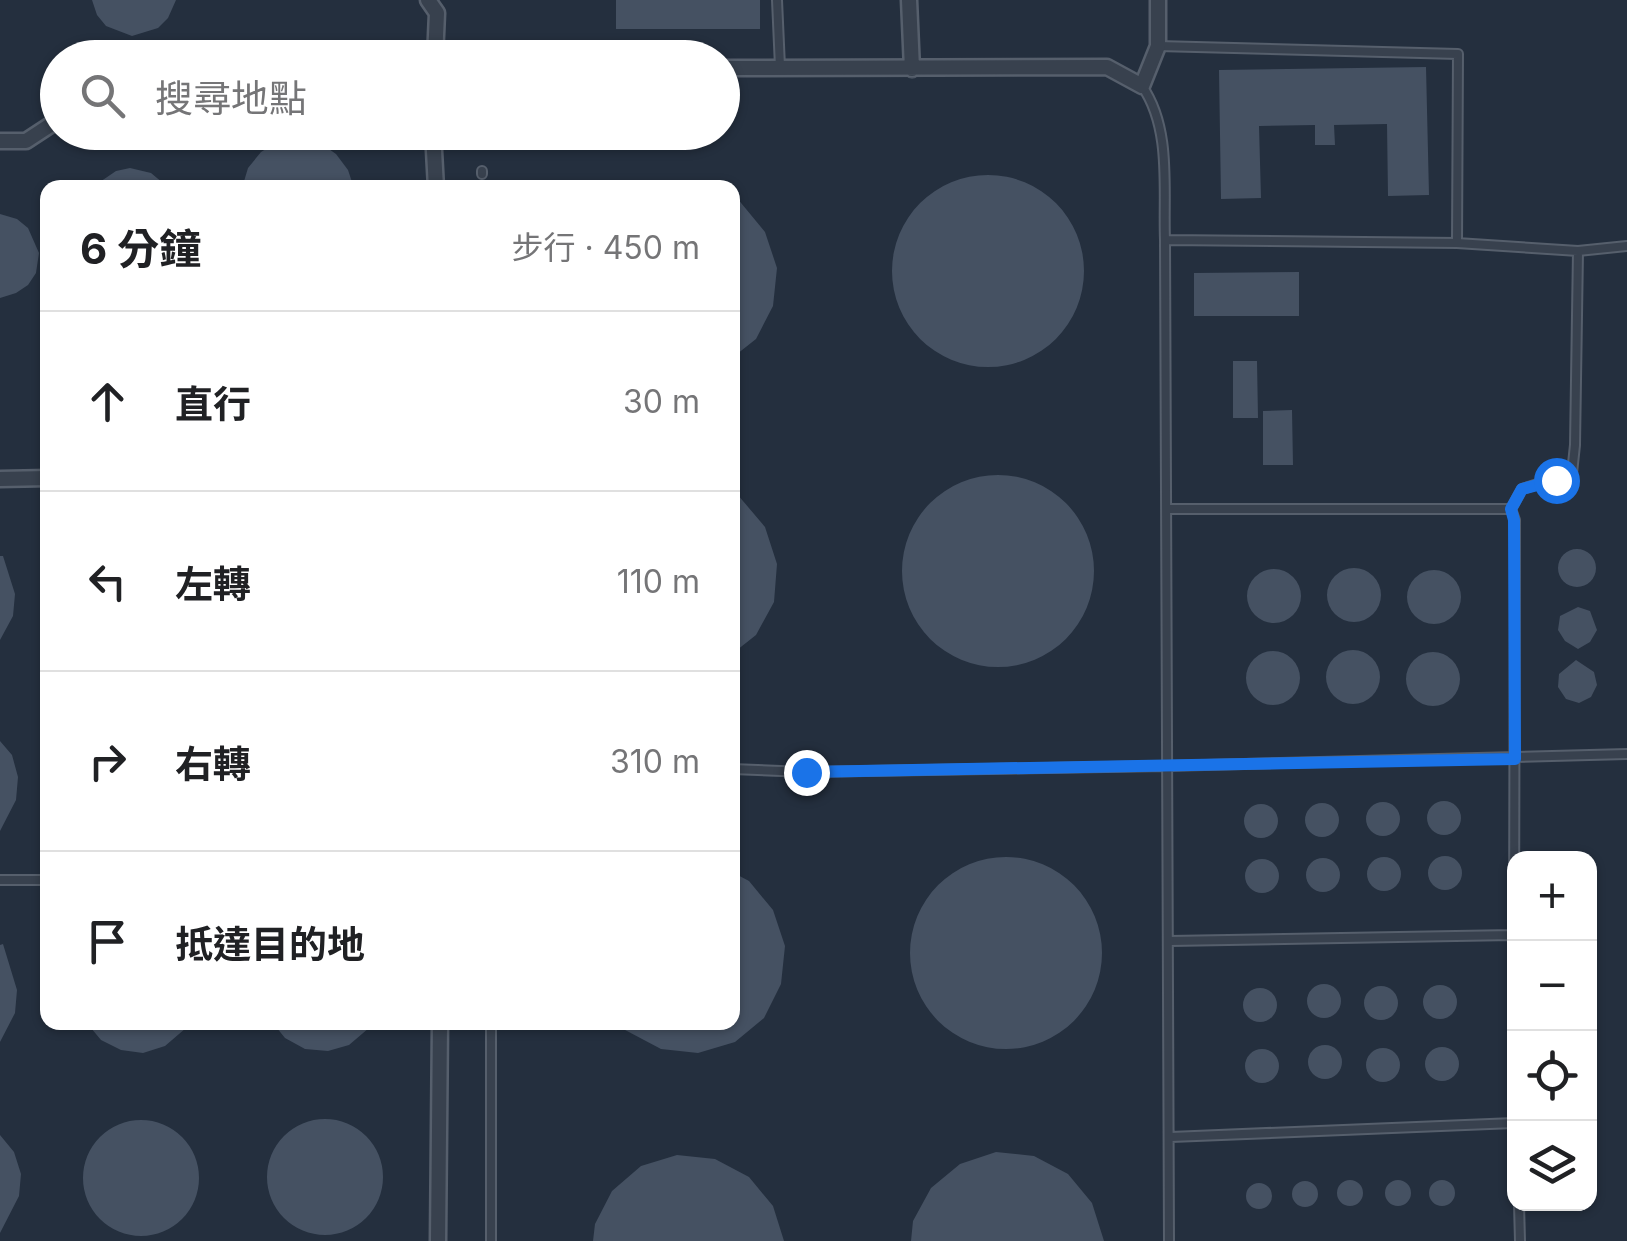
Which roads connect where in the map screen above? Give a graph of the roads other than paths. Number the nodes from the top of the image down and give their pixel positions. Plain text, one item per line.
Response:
1 (428, 0) edge
2 (776, 0) edge
3 (909, 0) edge
4 (1158, 0) edge
5 (436, 40) edge
6 (1158, 46) junction
7 (780, 67) junction
8 (740, 68) edge
9 (912, 70) junction
10 (1142, 86) junction
11 (40, 131) edge
12 (0, 141) edge
13 (434, 150) edge
14 (436, 180) edge
15 (1165, 240) junction
16 (1457, 242) junction
17 (1627, 246) edge
18 (1578, 251) junction
19 (0, 478) edge
20 (40, 478) edge
21 (1167, 509) junction
22 (1511, 509) junction
23 (1627, 754) edge
24 (1515, 759) junction
25 (1167, 766) junction
26 (740, 769) edge
27 (1514, 851) edge
28 (0, 880) edge
29 (40, 880) edge
30 (1507, 938) edge
31 (1170, 941) junction
32 (440, 1030) edge
33 (491, 1030) edge
34 (1507, 1122) edge
35 (1171, 1137) junction
36 (1519, 1211) edge
37 (438, 1241) edge
38 (491, 1241) edge
39 (1170, 1241) edge
40 (1520, 1241) edge

1 - 5 street
2 - 7 lane
3 - 9 street
4 - 6 street
6 - 10 street
6 - 16 lane
7 - 8 street
7 - 9 street
9 - 10 street
10 - 15 lane
11 - 12 street
13 - 14 street
15 - 16 lane
15 - 21 lane
16 - 18 lane
17 - 18 lane
18 - 22 lane
19 - 20 street
21 - 22 lane
21 - 25 lane
22 - 24 lane
23 - 24 lane
24 - 25 lane
24 - 27 lane
25 - 26 lane
25 - 31 lane
28 - 29 lane
30 - 31 lane
31 - 35 lane
32 - 37 street
33 - 38 lane
34 - 35 lane
35 - 39 lane
36 - 40 lane

